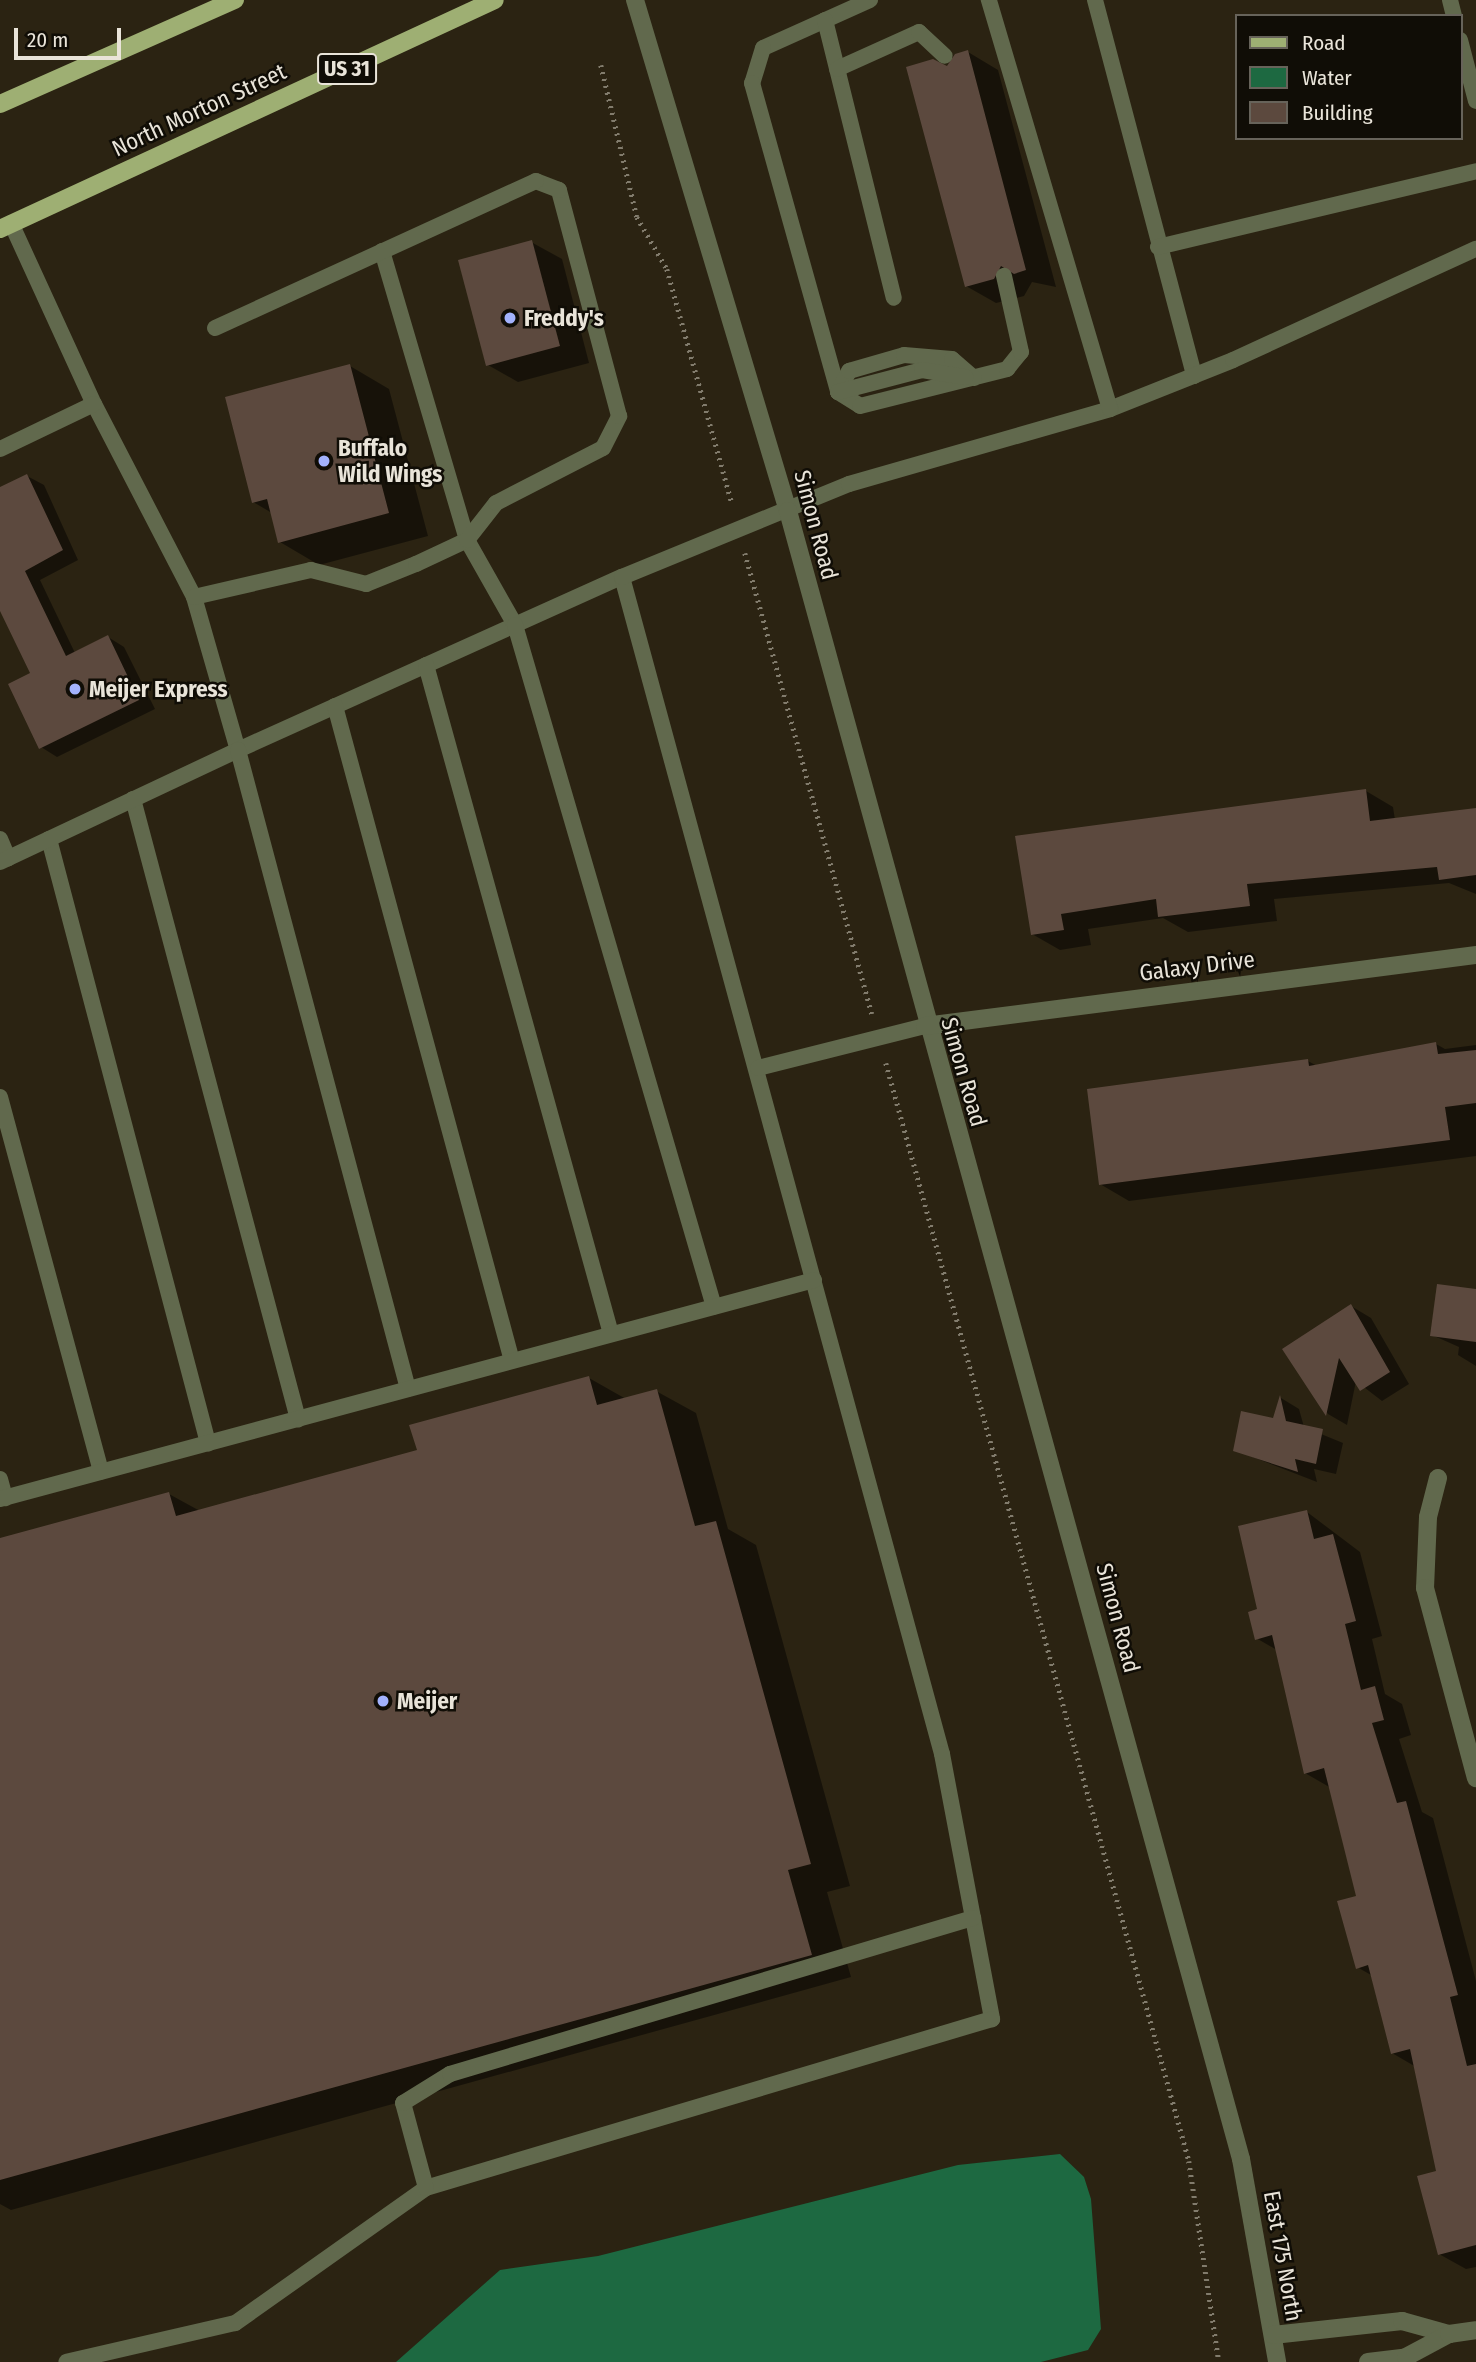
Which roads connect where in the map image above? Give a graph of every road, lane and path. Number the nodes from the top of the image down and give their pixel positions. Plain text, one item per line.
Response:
1 (236, 0) edge
2 (495, 0) edge
3 (635, 0) edge
4 (870, 0) edge
5 (989, 0) edge
6 (1095, 0) edge
7 (825, 20) junction
8 (1462, 48) edge
9 (945, 56) dead end
10 (601, 65) dead end
11 (836, 69) junction
12 (1476, 102) edge
13 (0, 104) edge
14 (1476, 171) edge
15 (6, 226) edge
16 (1158, 247) junction
17 (1476, 248) edge
18 (382, 251) junction
19 (1004, 276) dead end
20 (894, 298) dead end
21 (215, 328) dead end
22 (1194, 376) junction
23 (974, 378) junction
24 (838, 391) junction
25 (94, 404) junction
26 (1110, 409) junction
27 (709, 420) dead end
28 (0, 449) edge
29 (788, 511) junction
30 (467, 540) junction
31 (622, 577) junction
32 (194, 597) junction
33 (516, 625) junction
34 (771, 648) dead end
35 (426, 665) junction
36 (335, 706) junction
37 (238, 750) junction
38 (133, 799) junction
39 (0, 839) edge
40 (49, 839) junction
41 (4, 860) edge
42 (852, 946) dead end
43 (1476, 955) edge
44 (925, 1026) junction
45 (758, 1068) junction
46 (0, 1097) edge
47 (900, 1113) dead end
48 (814, 1280) junction
49 (714, 1307) junction
50 (611, 1334) junction
51 (512, 1361) junction
52 (408, 1389) junction
53 (298, 1419) junction
54 (208, 1443) junction
55 (101, 1472) junction
56 (1438, 1478) dead end
57 (0, 1479) edge
58 (3, 1498) edge
59 (1476, 1778) edge
60 (974, 1918) junction
61 (1241, 2159) joint
62 (426, 2188) junction
63 (1476, 2330) edge
64 (1449, 2334) junction
65 (1273, 2335) junction
66 (66, 2362) edge
67 (1219, 2362) edge
68 (1277, 2362) edge
69 (1368, 2362) edge

1 - 13 main road
2 - 15 main road, North Morton Street / US 31
3 - 29 street, Simon Road
4 - 7 lane
5 - 26 lane
6 - 16 lane
7 - 11 lane
7 - 24 lane
8 - 12 lane
9 - 11 lane
10 - 27 path
11 - 20 lane
14 - 16 lane
15 - 25 lane
16 - 22 lane
17 - 22 lane
18 - 21 lane
18 - 30 lane
18 - 30 lane
19 - 23 lane
22 - 26 lane
23 - 24 lane
23 - 24 lane
25 - 28 lane
25 - 32 lane
26 - 29 lane
29 - 31 lane
29 - 44 street, Simon Road
30 - 32 lane
30 - 33 lane
31 - 33 lane
31 - 45 lane
32 - 37 lane
33 - 35 lane
33 - 49 lane
34 - 42 path
35 - 36 lane
35 - 50 lane
36 - 37 lane
36 - 51 lane
37 - 38 lane
37 - 52 lane
38 - 40 lane
38 - 53 lane
39 - 41 lane
40 - 41 lane
40 - 54 lane
43 - 44 street, Galaxy Drive
44 - 45 lane
44 - 61 street, Simon Road
45 - 48 lane
46 - 55 lane
47 - 67 path
48 - 49 lane
48 - 60 lane
49 - 50 lane
50 - 51 lane
51 - 52 lane
52 - 53 lane
53 - 54 lane
54 - 55 lane
55 - 58 lane
56 - 59 street
57 - 58 lane
60 - 62 lane
60 - 62 lane
61 - 65 street, East 175 North
62 - 66 lane
63 - 64 street
64 - 65 street
64 - 69 street
65 - 68 street, East 175 North

